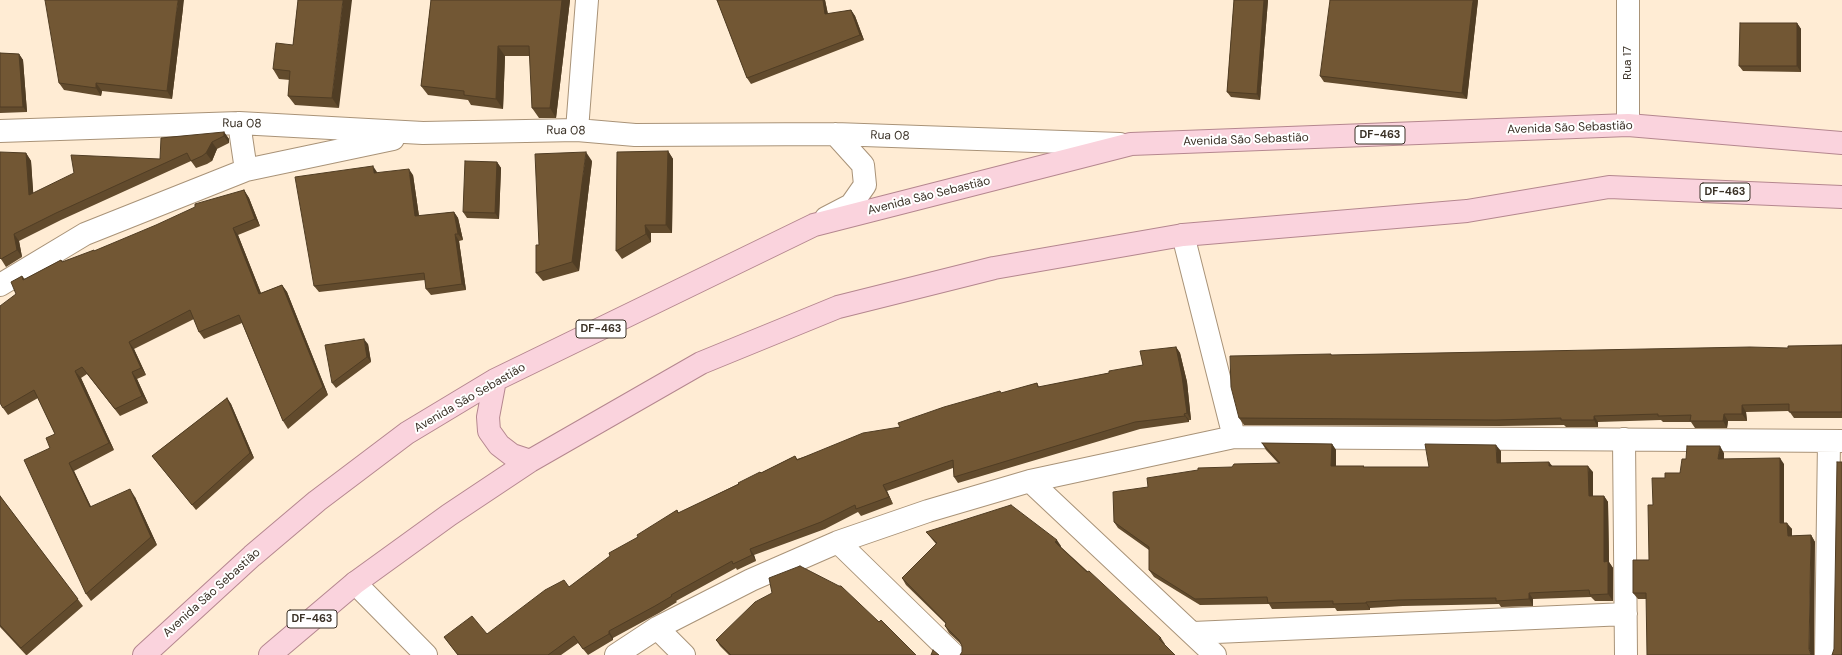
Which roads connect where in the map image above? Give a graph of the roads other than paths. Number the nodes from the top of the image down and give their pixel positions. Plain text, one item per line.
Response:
1 (588, 0) edge
2 (1628, 0) edge
3 (240, 123) junction
4 (1628, 125) junction
5 (577, 130) junction
6 (0, 132) edge
7 (423, 133) junction
8 (835, 134) junction
9 (1842, 143) edge
10 (1132, 144) junction
11 (246, 170) junction
12 (1842, 198) edge
13 (814, 225) junction
14 (1183, 235) junction
15 (0, 285) edge
16 (495, 380) junction
17 (1234, 437) junction
18 (1624, 439) junction
19 (1836, 441) edge
20 (530, 461) junction
21 (1030, 481) junction
22 (838, 542) junction
23 (355, 583) junction
24 (1626, 614) junction
25 (657, 628) junction
26 (1193, 633) junction
27 (418, 652) edge
28 (144, 655) edge
29 (270, 655) edge
30 (616, 655) edge
31 (684, 655) edge
32 (954, 655) edge
33 (1215, 655) edge
34 (1626, 655) edge
35 (1826, 655) edge

1 - 5 street
2 - 4 street, Rua 17
3 - 6 street, Rua 08
3 - 7 street, Rua 08
3 - 11 street
4 - 9 main road, Avenida São Sebastião / DF-463
4 - 10 main road, Avenida São Sebastião / DF-463
5 - 7 street, Rua 08
5 - 8 street, Rua 08
7 - 11 street
8 - 10 street, Rua 08
8 - 13 street
10 - 13 main road, Avenida São Sebastião / DF-463
11 - 15 street
12 - 14 main road, DF-463
13 - 16 main road, Avenida São Sebastião / DF-463
14 - 17 street
14 - 20 main road, DF-463
16 - 20 main road
16 - 28 main road, Avenida São Sebastião / DF-463
17 - 18 street
17 - 21 street
18 - 19 street
18 - 24 street
19 - 35 street
20 - 23 main road, DF-463
21 - 22 street
21 - 26 street
22 - 25 street
22 - 32 street
23 - 27 street
23 - 29 main road, DF-463
24 - 26 street
24 - 34 street
25 - 30 street
25 - 31 street
26 - 33 street

